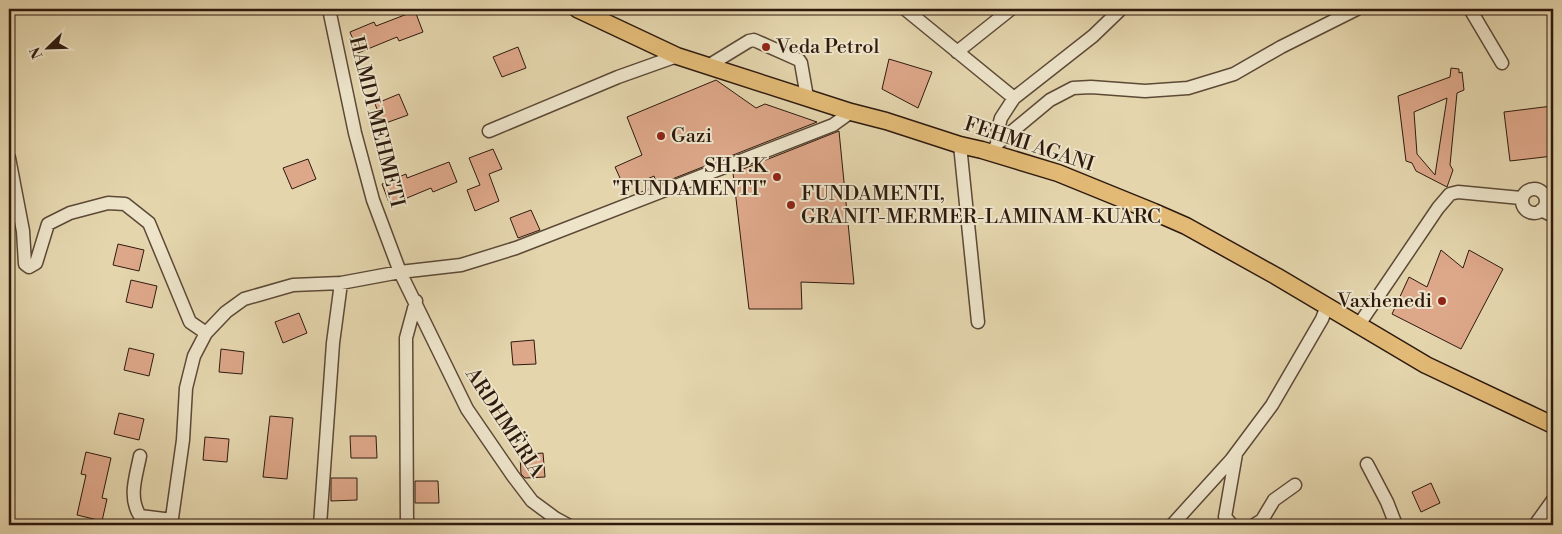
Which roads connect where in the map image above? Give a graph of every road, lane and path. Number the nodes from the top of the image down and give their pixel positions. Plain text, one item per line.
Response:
1 (329, 9) edge
2 (577, 9) edge
3 (905, 9) edge
4 (1011, 9) edge
5 (1121, 9) edge
6 (1357, 9) edge
7 (1470, 9) edge
8 (957, 52) junction
9 (677, 56) junction
10 (1502, 63) dead end
11 (708, 66) junction
12 (807, 97) junction
13 (1014, 98) junction
14 (852, 112) junction
15 (489, 131) dead end
16 (960, 145) junction
17 (994, 149) junction
18 (9, 158) edge
19 (1521, 198) junction
20 (1541, 210) junction
21 (1553, 216) edge
22 (400, 272) junction
23 (341, 283) junction
24 (416, 302) junction
25 (1327, 306) junction
26 (978, 322) dead end
27 (1358, 326) junction
28 (206, 333) junction
29 (1553, 425) edge
30 (1236, 454) junction
31 (140, 456) dead end
32 (1367, 464) dead end
33 (1294, 485) dead end
34 (1553, 500) edge
35 (172, 523) edge
36 (1537, 524) edge
37 (320, 525) edge
38 (407, 525) edge
39 (568, 525) edge
40 (1172, 525) edge
41 (1232, 525) edge
42 (1254, 525) edge
43 (1396, 525) edge

1 - 22 street, HAMDI MEHMETI
2 - 9 main road, FEHMI AGANI
3 - 8 street
4 - 8 street
5 - 13 street
6 - 17 street
7 - 10 street
8 - 13 street
9 - 11 main road, FEHMI AGANI
9 - 15 street
11 - 12 main road, FEHMI AGANI
11 - 12 street
12 - 14 main road, FEHMI AGANI
13 - 17 street
14 - 16 main road, FEHMI AGANI
14 - 22 street
16 - 17 main road, FEHMI AGANI
16 - 26 street
17 - 25 main road, FEHMI AGANI
18 - 28 street
19 - 20 street
19 - 20 street
19 - 27 street
20 - 21 street
22 - 23 street
22 - 24 street, ARDHMËRIA
23 - 28 street
23 - 37 street
24 - 38 street
24 - 39 street, ARDHMËRIA
25 - 27 main road, FEHMI AGANI
25 - 30 street
27 - 29 main road, FEHMI AGANI
28 - 35 street
30 - 40 street
30 - 41 street
31 - 35 street
32 - 43 street
33 - 42 street
34 - 36 street

